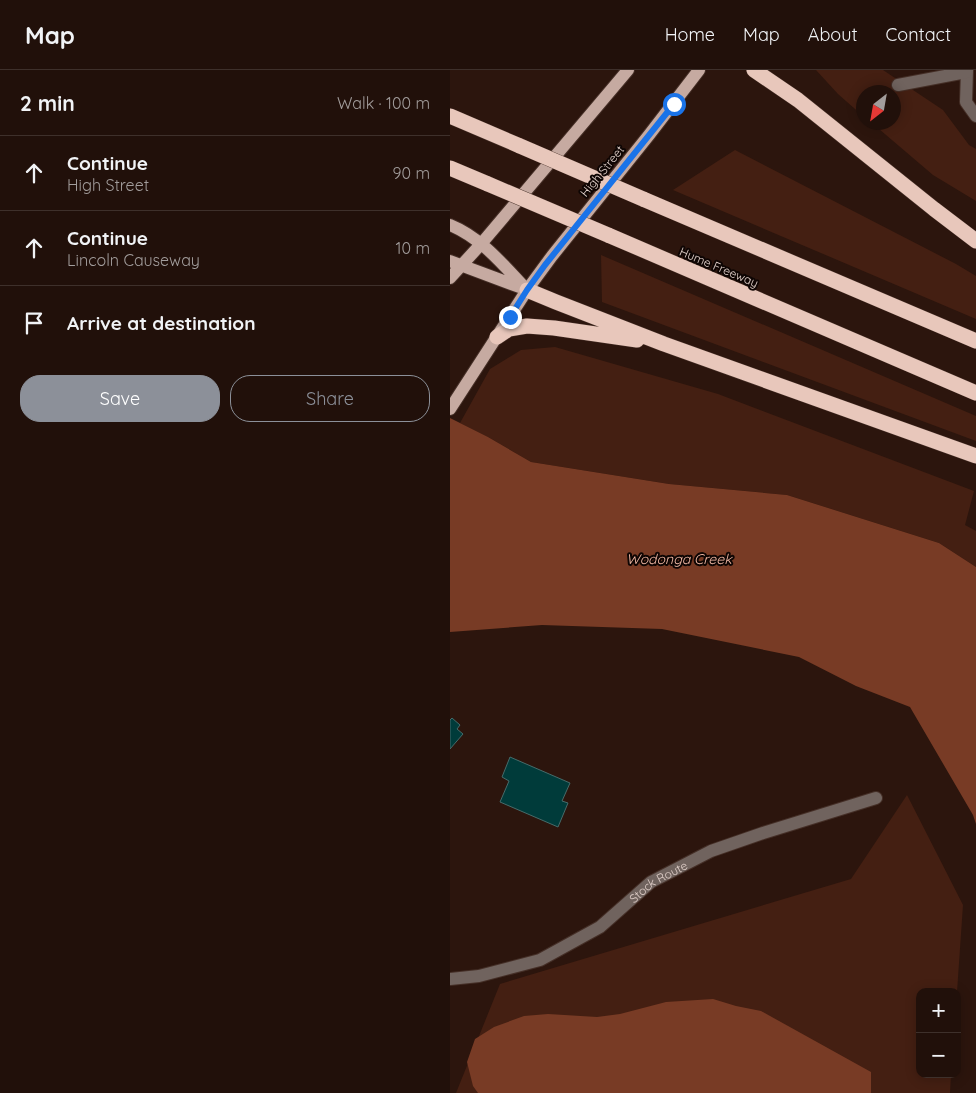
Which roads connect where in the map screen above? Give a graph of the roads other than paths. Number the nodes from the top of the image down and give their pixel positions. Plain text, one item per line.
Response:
1 (628, 70) edge
2 (699, 70) edge
3 (754, 70) edge
4 (767, 70) edge
5 (967, 71) edge
6 (776, 85) junction
7 (898, 85) dead end
8 (450, 116) edge
9 (976, 116) edge
10 (450, 168) edge
11 (450, 225) edge
12 (976, 241) edge
13 (481, 244) junction
14 (456, 263) edge
15 (450, 278) edge
16 (527, 290) junction
17 (497, 337) junction
18 (976, 341) edge
19 (664, 344) junction
20 (976, 393) edge
21 (450, 409) edge
22 (976, 456) edge
23 (876, 798) dead end
24 (450, 979) edge

1 - 13 main road
2 - 16 main road, High Street
3 - 6 highway
4 - 6 highway
5 - 7 street
5 - 9 street
6 - 12 highway
8 - 18 highway, bridge
10 - 20 highway, Hume Freeway, bridge
11 - 13 main road
13 - 14 main road
13 - 16 main road
14 - 15 main road
14 - 16 main road
16 - 17 main road, High Street
16 - 19 highway
17 - 19 highway
17 - 21 main road, High Street
19 - 22 highway
23 - 24 street, Stock Route

